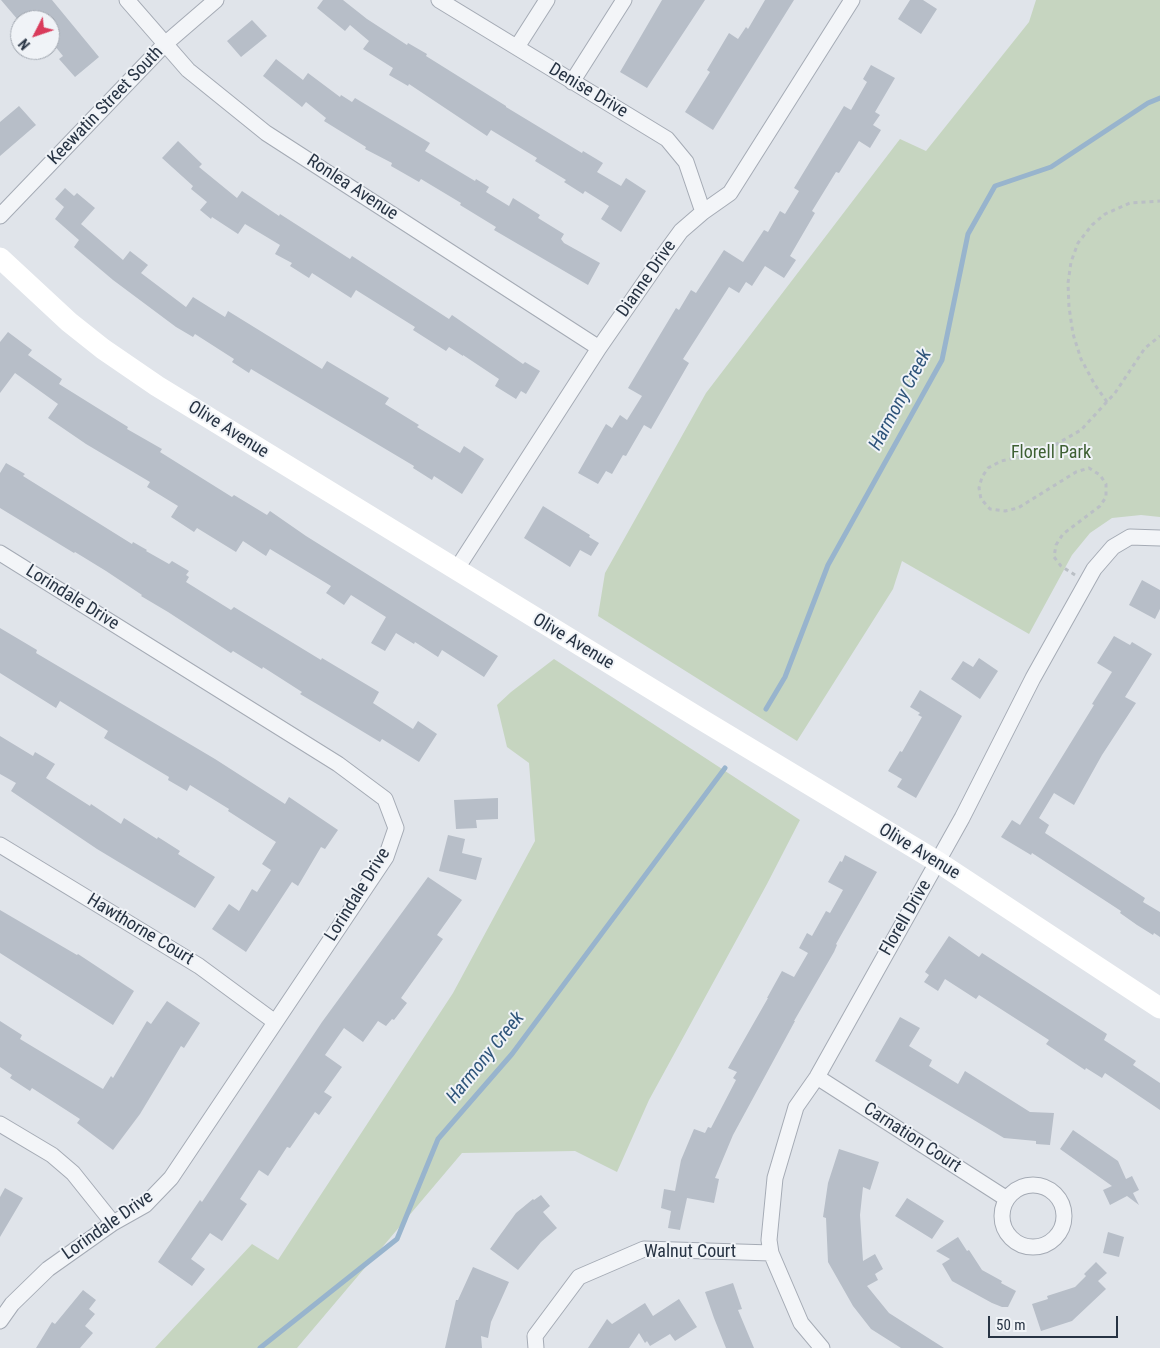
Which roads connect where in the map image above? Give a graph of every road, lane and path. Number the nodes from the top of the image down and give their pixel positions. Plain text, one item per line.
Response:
1 (127, 0) edge
2 (216, 0) edge
3 (439, 0) edge
4 (547, 0) edge
5 (624, 0) edge
6 (852, 0) edge
7 (165, 44) junction
8 (517, 46) junction
9 (572, 82) junction
10 (1160, 200) edge
11 (703, 212) junction
12 (0, 216) edge
13 (0, 258) edge
14 (1160, 336) edge
15 (600, 348) junction
16 (1107, 402) junction
17 (1160, 538) edge
18 (0, 553) edge
19 (456, 570) junction
20 (1086, 582) junction
21 (0, 845) edge
22 (938, 862) junction
23 (1160, 1008) edge
24 (275, 1022) junction
25 (817, 1077) junction
26 (0, 1124) edge
27 (1007, 1199) junction
28 (113, 1223) junction
29 (771, 1252) junction
30 (0, 1321) edge
31 (536, 1348) edge
32 (822, 1348) edge

1 - 7 street, Ronlea Avenue
2 - 7 street, Keewatin Street South
3 - 8 street, Denise Drive
4 - 8 street
5 - 9 street
6 - 11 street, Dianne Drive
7 - 12 street, Keewatin Street South
7 - 15 street, Ronlea Avenue
8 - 9 street, Denise Drive
9 - 11 street, Denise Drive
10 - 16 path
11 - 15 street, Dianne Drive
13 - 19 main road, Olive Avenue
14 - 16 path
15 - 19 street, Dianne Drive
16 - 20 path
17 - 20 street, Florell Drive
18 - 24 street, Lorindale Drive
19 - 22 main road, Olive Avenue
20 - 22 street, Florell Drive
21 - 24 street, Hawthorne Court
22 - 23 main road, Olive Avenue
22 - 25 street, Florell Drive
24 - 28 street, Lorindale Drive
25 - 27 street, Carnation Court
25 - 29 street, Florell Drive
26 - 28 street
27 - 27 street
28 - 30 street, Lorindale Drive
29 - 31 street, Walnut Court
29 - 32 street, Florell Drive

